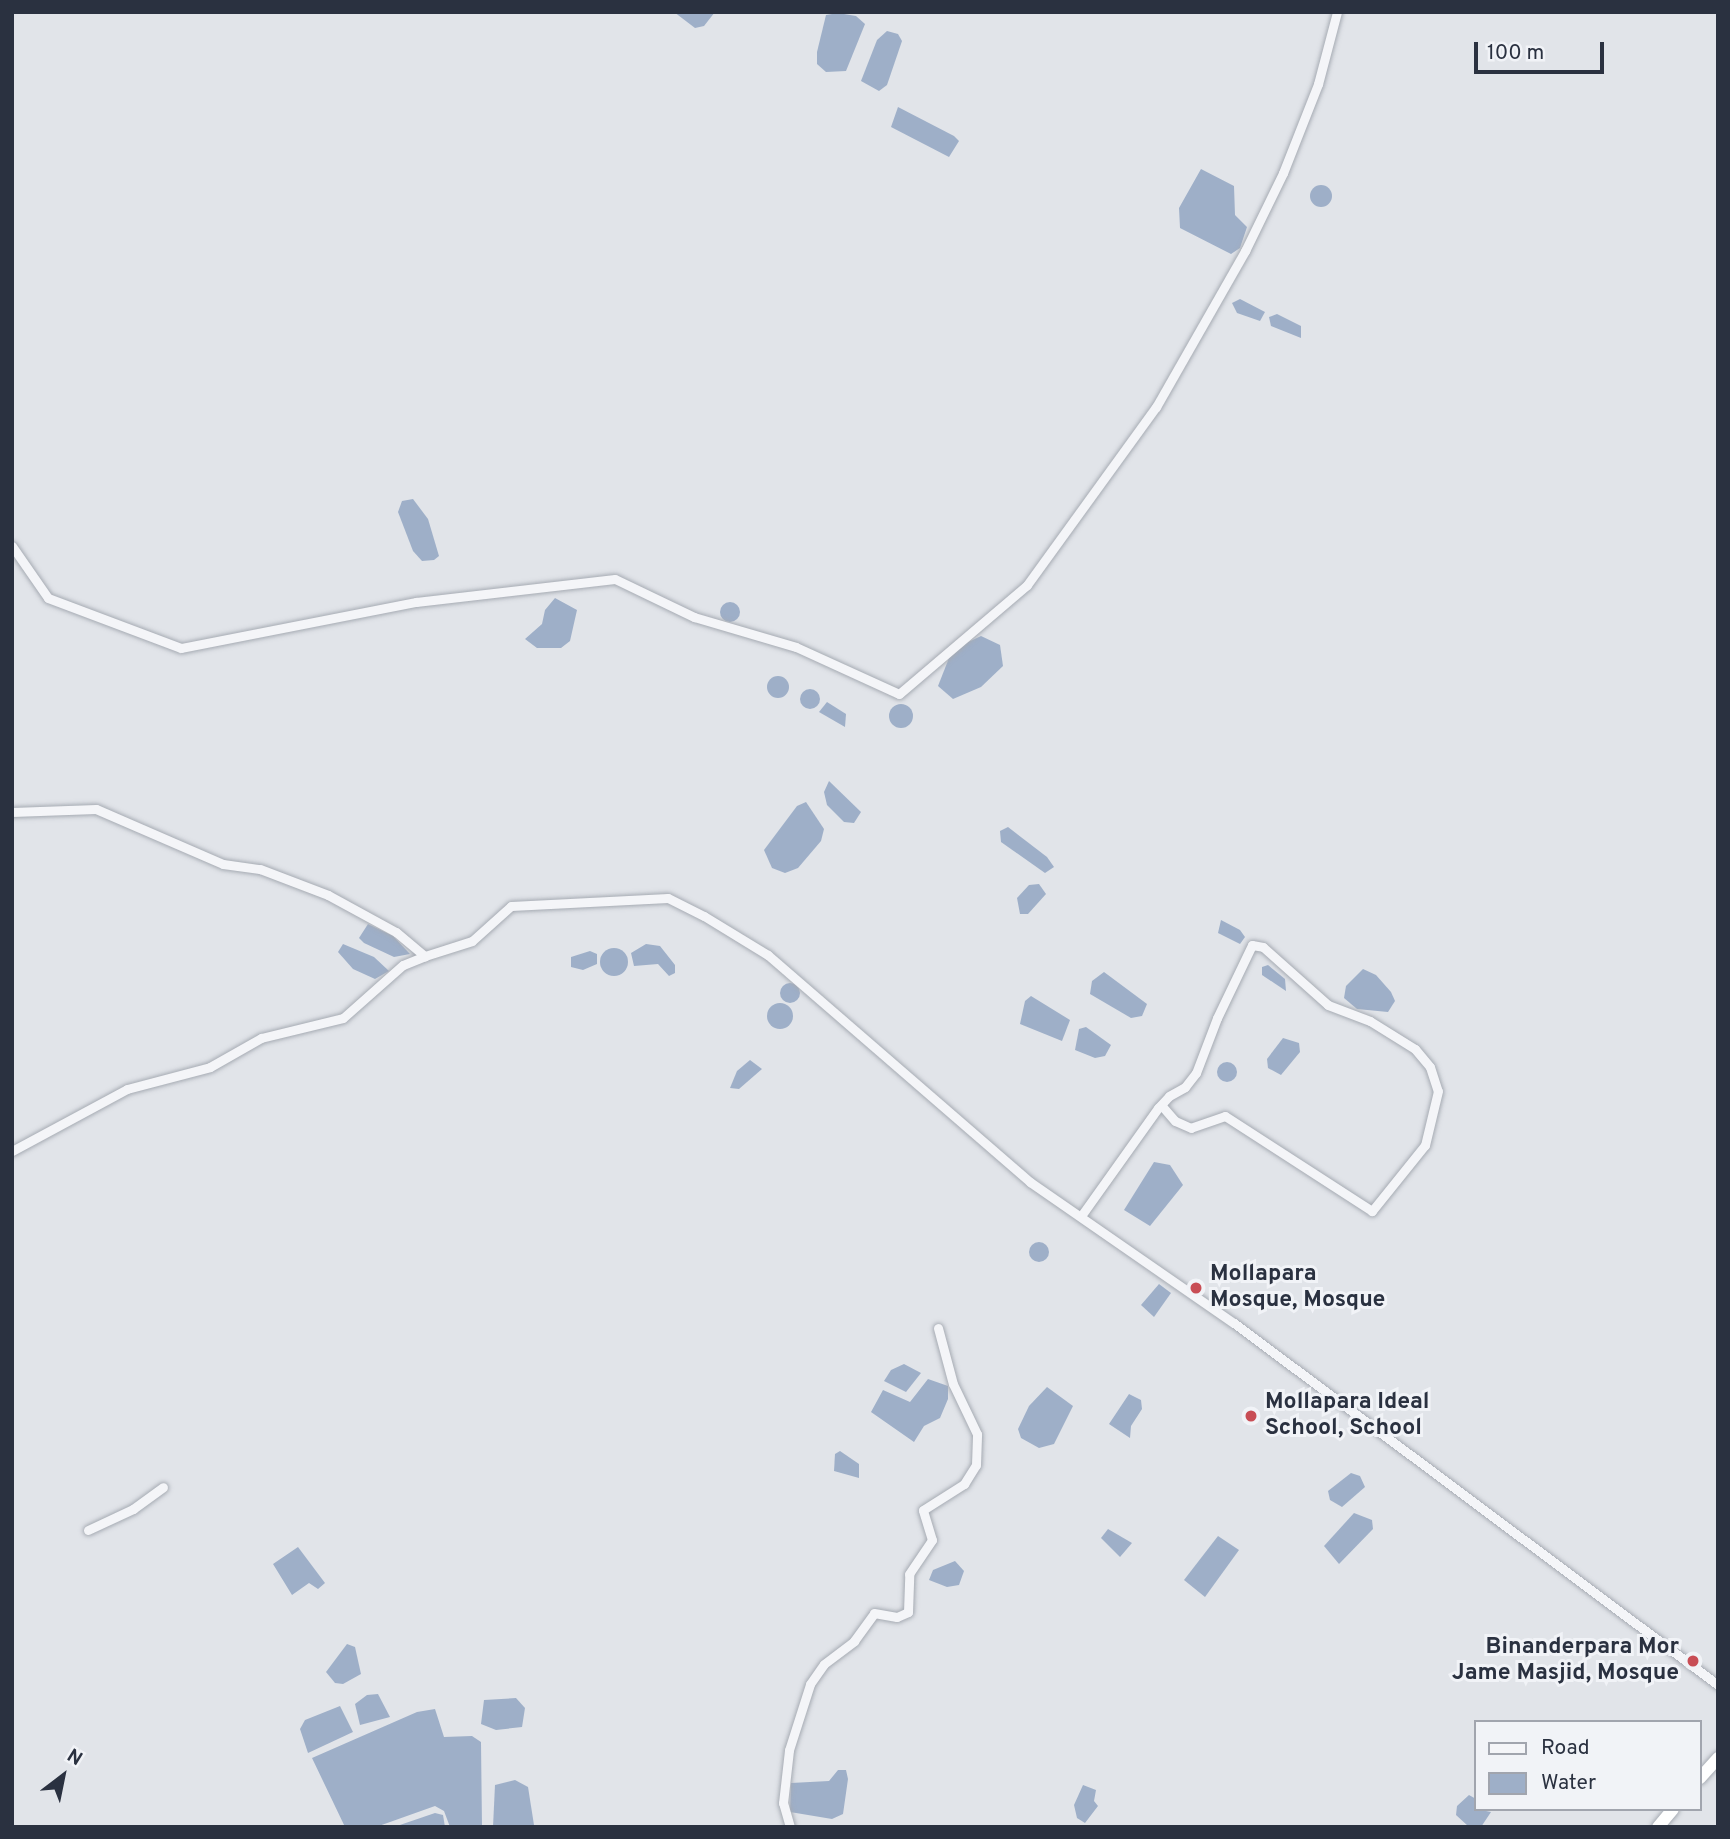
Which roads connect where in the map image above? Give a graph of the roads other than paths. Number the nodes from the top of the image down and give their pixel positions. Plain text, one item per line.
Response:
1 (1337, 12) edge
2 (12, 546) edge
3 (12, 812) edge
4 (425, 956) junction
5 (1161, 1105) junction
6 (12, 1151) edge
7 (1081, 1216) junction
8 (938, 1328) dead end
9 (163, 1487) dead end
10 (88, 1530) dead end
11 (1718, 1685) edge
12 (1718, 1758) edge
13 (1702, 1776) edge
14 (1671, 1811) edge
15 (790, 1827) edge
16 (1658, 1827) edge

1 - 2 street
3 - 4 street
4 - 6 street
4 - 7 street
5 - 5 street
5 - 7 street
7 - 11 street
8 - 15 street
9 - 10 street
12 - 13 highway
14 - 16 highway

